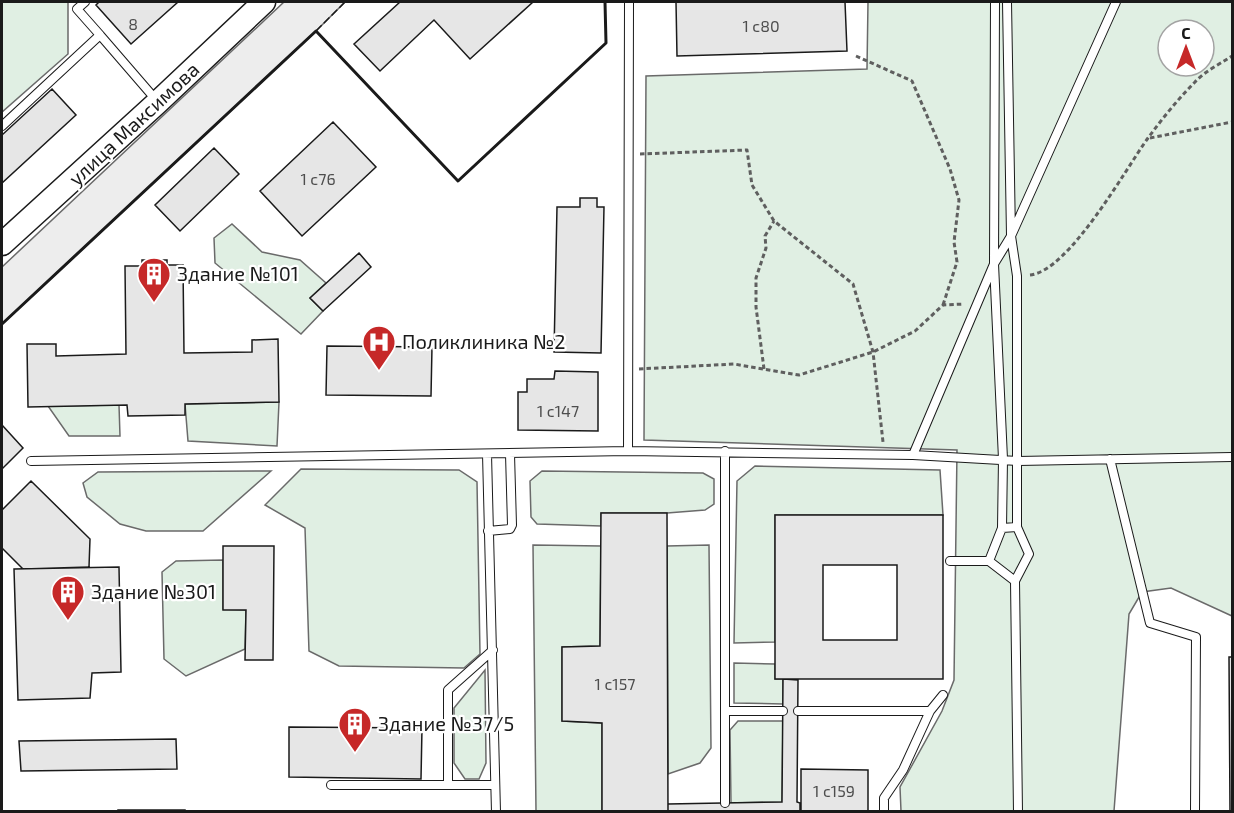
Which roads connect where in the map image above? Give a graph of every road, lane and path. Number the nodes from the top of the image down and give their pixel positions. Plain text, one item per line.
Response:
1 (85, 2) edge
2 (264, 2) edge
3 (629, 2) edge
4 (995, 2) edge
5 (1007, 2) edge
6 (1116, 2) edge
7 (100, 35) junction
8 (856, 56) dead end
9 (1233, 56) edge
10 (158, 102) junction
11 (1233, 122) edge
12 (2, 126) edge
13 (1148, 138) junction
14 (629, 154) junction
15 (774, 221) junction
16 (1011, 236) junction
17 (2, 244) edge
18 (994, 264) junction
19 (1017, 276) junction
20 (978, 304) junction
21 (943, 305) junction
22 (873, 352) junction
23 (764, 369) junction
24 (628, 370) junction
25 (628, 451) junction
26 (725, 452) junction
27 (487, 454) junction
28 (510, 454) junction
29 (884, 454) junction
30 (913, 455) junction
31 (1233, 457) edge
32 (1003, 459) junction
33 (1110, 459) junction
34 (31, 460) dead end
35 (1018, 461) junction
36 (1017, 527) junction
37 (1002, 528) junction
38 (488, 531) junction
39 (950, 561) dead end
40 (989, 561) junction
41 (1015, 580) junction
42 (493, 650) junction
43 (943, 694) dead end
44 (725, 711) junction
45 (783, 711) dead end
46 (798, 711) dead end
47 (930, 711) junction
48 (331, 785) dead end
49 (448, 785) junction
50 (495, 785) junction
51 (725, 803) dead end
52 (496, 812) edge
53 (884, 812) edge
54 (1018, 812) edge
55 (1195, 812) edge

1 - 7 lane
2 - 10 street, улица Максимова
3 - 14 lane
4 - 18 lane
5 - 16 lane
6 - 16 lane
7 - 10 lane
7 - 12 lane
8 - 21 path
9 - 13 path
10 - 17 street, улица Максимова
11 - 13 path
13 - 19 path
14 - 15 path
14 - 24 lane
15 - 22 path
15 - 23 path
16 - 18 lane
16 - 19 lane
18 - 20 lane
18 - 32 lane
19 - 35 lane
20 - 21 path
20 - 30 lane
21 - 22 path
22 - 23 path
22 - 29 path
23 - 24 path
24 - 25 lane
25 - 26 lane
25 - 28 lane
26 - 29 lane
26 - 44 lane
27 - 28 lane
27 - 34 lane
27 - 38 lane
28 - 38 lane
29 - 30 lane
30 - 32 lane
31 - 33 lane
32 - 35 lane
32 - 37 lane
33 - 35 lane
33 - 55 lane
35 - 36 lane
36 - 37 lane
36 - 41 lane
37 - 40 lane
38 - 42 lane
39 - 40 lane
40 - 41 lane
41 - 54 lane
42 - 49 lane
42 - 50 lane
43 - 47 lane
44 - 45 lane
44 - 51 lane
46 - 47 lane
47 - 53 lane
48 - 49 lane
49 - 50 lane
50 - 52 lane

